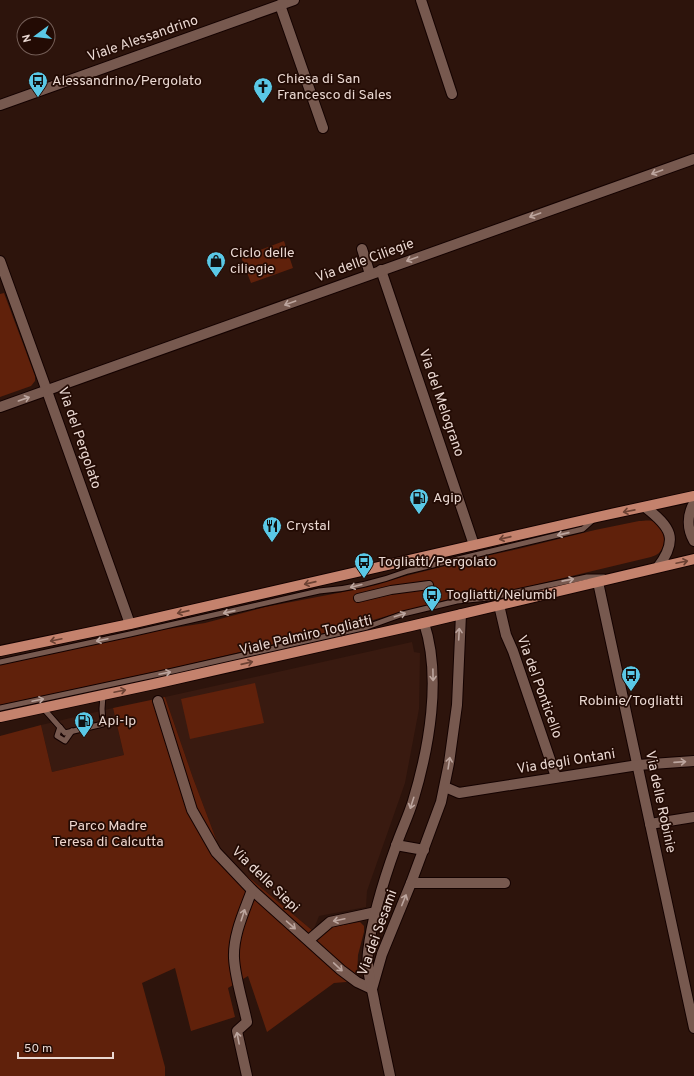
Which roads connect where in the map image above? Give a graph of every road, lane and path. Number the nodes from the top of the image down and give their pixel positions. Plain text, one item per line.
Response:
1 (294, 0) edge
2 (421, 0) edge
3 (280, 5) junction
4 (452, 94) dead end
5 (0, 105) edge
6 (323, 128) dead end
7 (694, 159) edge
8 (362, 249) dead end
9 (0, 261) edge
10 (381, 270) junction
11 (370, 274) junction
12 (47, 391) junction
13 (0, 407) edge
14 (694, 496) edge
15 (694, 503) edge
16 (645, 507) junction
17 (597, 517) junction
18 (694, 542) edge
19 (474, 545) junction
20 (694, 559) edge
21 (658, 567) junction
22 (617, 576) junction
23 (598, 582) junction
24 (429, 585) dead end
25 (358, 598) dead end
26 (499, 605) junction
27 (461, 614) junction
28 (424, 623) junction
29 (130, 624) junction
30 (0, 652) edge
31 (0, 662) edge
32 (103, 695) junction
33 (158, 701) dead end
34 (0, 708) edge
35 (43, 708) junction
36 (0, 717) edge
37 (694, 761) edge
38 (638, 765) junction
39 (556, 777) junction
40 (445, 787) junction
41 (694, 816) edge
42 (650, 824) junction
43 (396, 845) junction
44 (424, 850) junction
45 (411, 883) junction
46 (505, 883) dead end
47 (252, 890) junction
48 (376, 912) junction
49 (309, 940) junction
50 (372, 989) junction
51 (693, 1022) edge
52 (246, 1076) edge
53 (390, 1076) edge

1 - 3 street, Viale Alessandrino
2 - 4 street
3 - 5 street, Viale Alessandrino
3 - 6 street
7 -> 10 street, Via delle Ciliegie
8 - 11 street
9 - 12 street, Via del Pergolato
10 - 11 street, Via delle Ciliegie
10 - 19 street, Via del Melograno
11 -> 12 street, Via delle Ciliegie
13 -> 12 street, Via delle Ciliegie
12 - 29 street, Via del Pergolato
14 - 16 main road
15 - 18 street
16 -> 17 main road
16 - 21 street
17 -> 19 main road
17 -> 31 lane
19 -> 29 main road
21 -> 20 main road, Viale Palmiro Togliatti
21 - 22 main road, Viale Palmiro Togliatti
22 - 23 main road, Viale Palmiro Togliatti
34 -> 22 lane, Viale Palmiro Togliatti
23 - 26 main road, Viale Palmiro Togliatti
23 - 38 street, Via delle Robinie
24 - 25 street
26 - 27 main road, Viale Palmiro Togliatti
26 - 39 street, Via del Ponticello
27 - 28 main road, Viale Palmiro Togliatti
40 -> 27 street, Via dei Sesami
32 -> 28 main road, Viale Palmiro Togliatti
28 -> 43 street, Via dei Sesami
29 -> 30 main road
32 - 35 main road, Viale Palmiro Togliatti
32 - 35 lane
33 - 47 street, Via delle Siepi
35 - 36 main road, Viale Palmiro Togliatti
38 -> 37 street, Via degli Ontani
38 - 39 street, Via degli Ontani
38 - 42 street, Via delle Robinie
39 - 40 street, Via degli Ontani
40 - 44 street, Via dei Sesami
41 - 42 street
42 - 51 street, Via delle Robinie
43 - 44 street
43 - 48 street, Via dei Sesami
44 - 45 street, Via dei Sesami
45 - 46 street
50 -> 45 street, Via dei Sesami
47 -> 49 street, Via delle Siepi
52 -> 47 street
48 -> 49 street
48 - 50 street, Via dei Sesami
49 -> 50 street, Via delle Siepi
50 - 53 street

